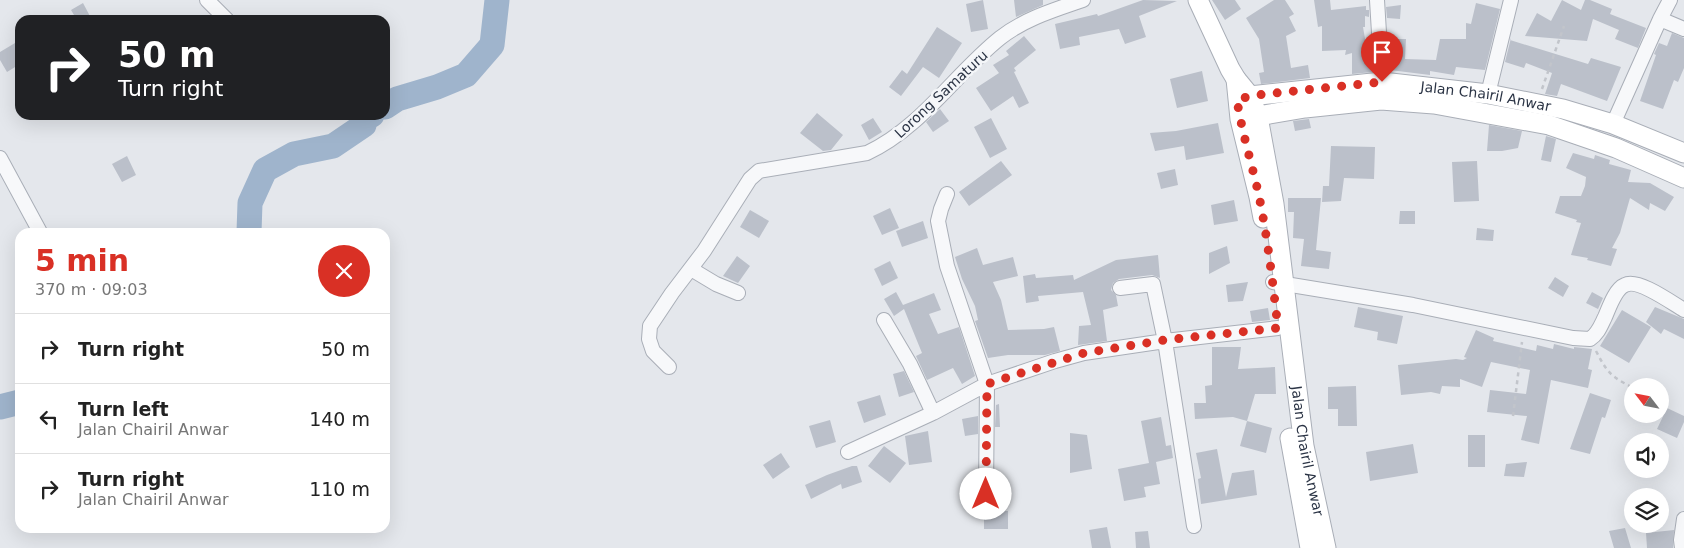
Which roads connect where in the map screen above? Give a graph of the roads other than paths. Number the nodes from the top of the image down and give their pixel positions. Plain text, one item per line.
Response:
1 (207, 0) edge
2 (1083, 0) edge
3 (1198, 0) edge
4 (1378, 0) edge
5 (1511, 0) edge
6 (1670, 0) edge
7 (222, 15) edge
8 (1660, 19) junction
9 (1684, 29) edge
10 (1382, 82) junction
11 (1488, 94) junction
12 (1244, 98) junction
13 (1249, 118) junction
14 (1613, 124) junction
15 (1684, 153) edge
16 (0, 158) edge
17 (1684, 178) edge
18 (947, 194) dead end
19 (38, 228) edge
20 (691, 268) junction
21 (1278, 283) junction
22 (1120, 288) dead end
23 (738, 293) dead end
24 (1684, 310) edge
25 (884, 320) dead end
26 (1278, 328) junction
27 (1165, 340) junction
28 (669, 367) dead end
29 (987, 384) junction
30 (933, 413) junction
31 (848, 452) dead end
32 (986, 494) dead end
33 (1684, 519) edge
34 (1194, 526) dead end
35 (1310, 548) edge
36 (1326, 548) edge
37 (1682, 548) edge

1 - 7 street
2 - 20 street, Lorong Samaturu
3 - 12 main road, Jalan Chairil Anwar
4 - 10 street
5 - 11 street
6 - 8 street
8 - 9 street
8 - 14 street
10 - 11 main road, Jalan Chairil Anwar
10 - 12 main road, Jalan Chairil Anwar
11 - 14 main road, Jalan Chairil Anwar
12 - 13 main road, Jalan Chairil Anwar
13 - 17 main road, Jalan Chairil Anwar
13 - 21 main road, Jalan Chairil Anwar
14 - 15 main road, Jalan Chairil Anwar
16 - 19 street
18 - 29 street
20 - 23 street
20 - 28 street, Lorong Samaturu
21 - 24 street
21 - 26 main road, Jalan Chairil Anwar
21 - 36 main road, Jalan Chairil Anwar
22 - 27 street
25 - 30 street
26 - 27 street
26 - 35 main road, Jalan Chairil Anwar
27 - 29 street
27 - 34 street
29 - 30 street
29 - 32 street
30 - 31 street
33 - 37 street

